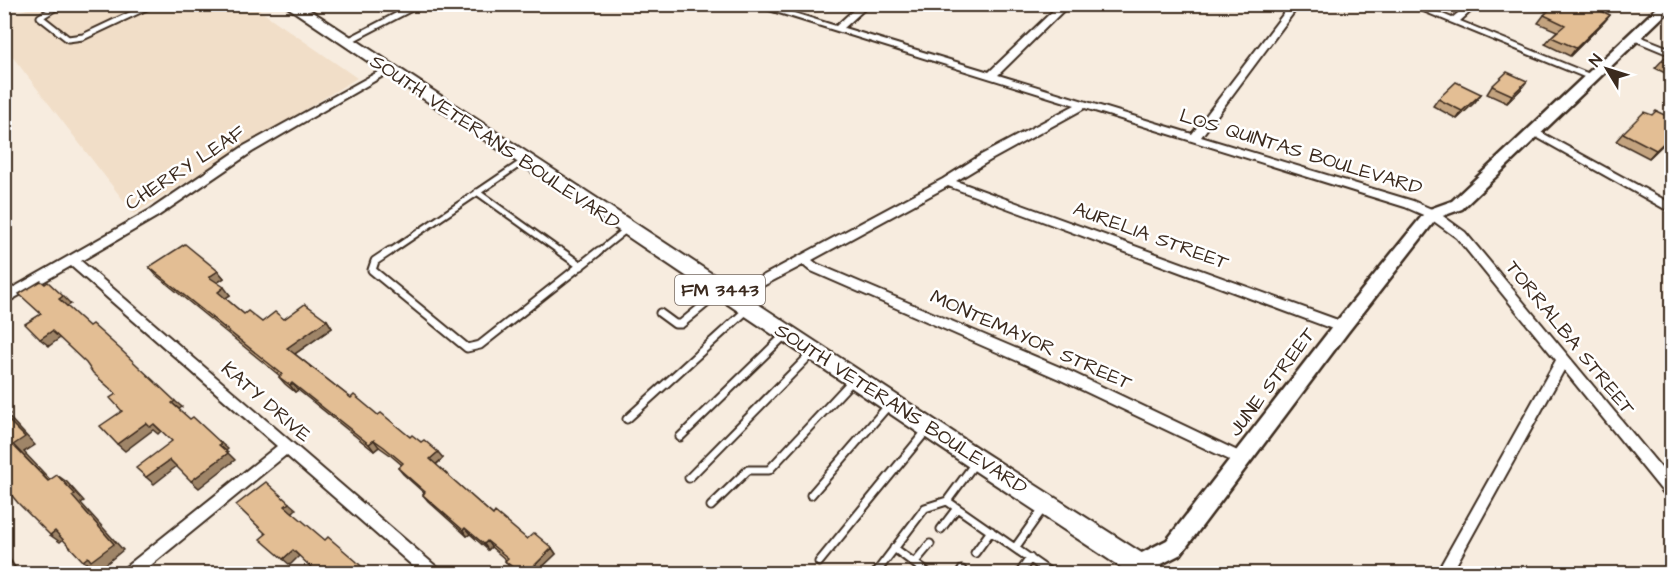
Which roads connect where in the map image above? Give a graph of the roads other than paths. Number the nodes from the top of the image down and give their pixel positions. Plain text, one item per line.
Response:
1 (61, 4) edge
2 (153, 4) edge
3 (290, 4) edge
4 (419, 4) edge
5 (754, 4) edge
6 (866, 4) edge
7 (1066, 4) edge
8 (1296, 4) edge
9 (1410, 4) edge
10 (1475, 4) edge
11 (1669, 4) edge
12 (1454, 21) junction
13 (837, 30) junction
14 (1634, 37) junction
15 (346, 42) junction
16 (1671, 53) edge
17 (387, 70) junction
18 (990, 76) junction
19 (1592, 77) junction
20 (1083, 105) junction
21 (1535, 132) junction
22 (1194, 138) junction
23 (524, 161) junction
24 (947, 182) junction
25 (477, 192) junction
26 (1671, 209) edge
27 (1432, 214) junction
28 (627, 229) junction
29 (804, 259) junction
30 (72, 260) junction
31 (581, 266) junction
32 (721, 291) junction
33 (4, 299) edge
34 (743, 305) junction
35 (660, 313) dead end
36 (1342, 327) junction
37 (787, 334) junction
38 (814, 351) junction
39 (1563, 360) junction
40 (854, 379) junction
41 (891, 403) junction
42 (627, 419) dead end
43 (929, 428) junction
44 (680, 436) dead end
45 (287, 446) junction
46 (1241, 459) junction
47 (977, 460) junction
48 (689, 478) dead end
49 (1671, 492) edge
50 (811, 495) dead end
51 (947, 501) junction
52 (1046, 504) junction
53 (711, 506) dead end
54 (957, 508) junction
55 (941, 529) dead end
56 (991, 531) junction
57 (930, 544) dead end
58 (894, 548) junction
59 (1015, 548) junction
60 (975, 553) dead end
61 (1030, 558) junction
62 (819, 562) dead end
63 (914, 563) junction
64 (4, 566) edge
65 (1140, 571) edge
66 (11, 573) edge
67 (128, 573) edge
68 (434, 573) edge
69 (874, 573) edge
70 (927, 573) edge
71 (1019, 573) edge
72 (1053, 573) edge
73 (1443, 573) edge

1 - 2 lane
3 - 15 main road, SOUTH VETERANS BOULEVARD / FM 3443
4 - 15 lane
5 - 13 street, LOS QUINTAS BOULEVARD
6 - 13 street
7 - 18 street
8 - 22 street
9 - 12 street
10 - 12 street
11 - 14 street, LOS QUINTAS BOULEVARD
12 - 19 street
13 - 18 street, LOS QUINTAS BOULEVARD
14 - 16 street
14 - 19 street, LOS QUINTAS BOULEVARD
15 - 17 main road, SOUTH VETERANS BOULEVARD / FM 3443
17 - 23 main road, SOUTH VETERANS BOULEVARD / FM 3443
17 - 30 street, CHERRY LEAF
18 - 20 street, LOS QUINTAS BOULEVARD
19 - 21 street, LOS QUINTAS BOULEVARD
20 - 22 street, LOS QUINTAS BOULEVARD
20 - 24 street
21 - 26 street
21 - 27 street, LOS QUINTAS BOULEVARD
22 - 27 street, LOS QUINTAS BOULEVARD
23 - 25 lane
23 - 28 main road, SOUTH VETERANS BOULEVARD / FM 3443
24 - 29 street
24 - 36 street, AURELIA STREET
25 - 31 lane
25 - 31 lane
27 - 36 street, JUNE STREET
27 - 39 street, TORRALBA STREET
28 - 31 lane
28 - 32 main road, SOUTH VETERANS BOULEVARD / FM 3443
29 - 34 street
29 - 46 street, MONTEMAYOR STREET
30 - 33 street, CHERRY LEAF
30 - 45 street, KATY DRIVE
32 - 34 main road, SOUTH VETERANS BOULEVARD / FM 3443
32 - 35 lane
34 - 37 main road, SOUTH VETERANS BOULEVARD / FM 3443
34 - 42 lane
36 - 46 street, JUNE STREET
37 - 38 main road, SOUTH VETERANS BOULEVARD / FM 3443
37 - 44 lane
38 - 40 main road, SOUTH VETERANS BOULEVARD / FM 3443
38 - 48 lane
39 - 49 street, TORRALBA STREET
39 - 73 street
40 - 41 main road, SOUTH VETERANS BOULEVARD / FM 3443
40 - 53 lane
41 - 43 main road, SOUTH VETERANS BOULEVARD / FM 3443
41 - 50 lane
43 - 47 main road, SOUTH VETERANS BOULEVARD / FM 3443
43 - 62 lane
45 - 67 street
45 - 68 street, KATY DRIVE
46 - 65 street, JUNE STREET
47 - 51 lane
47 - 52 main road, SOUTH VETERANS BOULEVARD / FM 3443
51 - 54 lane
51 - 58 lane
52 - 59 lane
52 - 65 main road, SOUTH VETERANS BOULEVARD / FM 3443
54 - 55 lane
54 - 56 lane
56 - 59 lane
56 - 60 lane
57 - 63 lane
58 - 63 lane
58 - 69 lane
59 - 61 lane
61 - 71 lane
61 - 72 lane
63 - 70 lane
64 - 66 street

